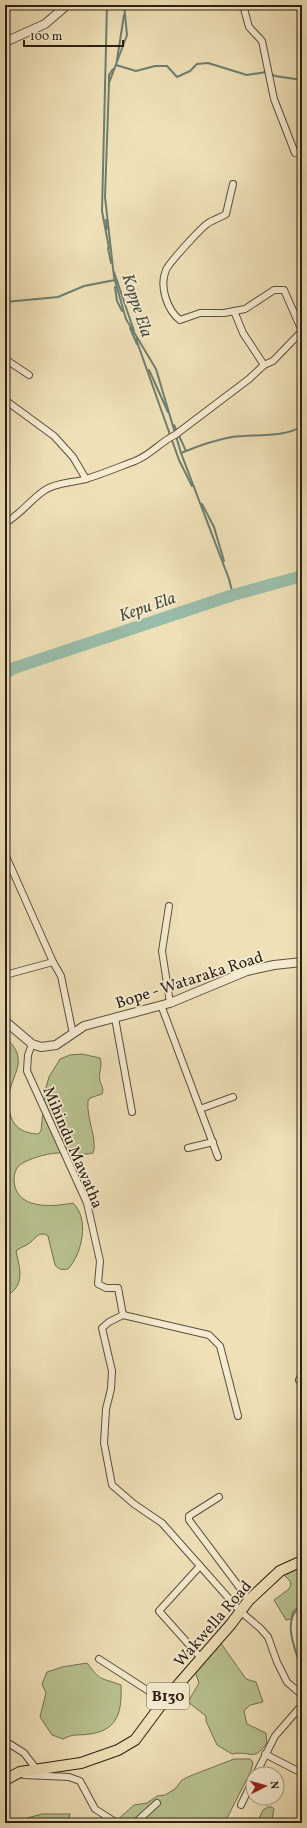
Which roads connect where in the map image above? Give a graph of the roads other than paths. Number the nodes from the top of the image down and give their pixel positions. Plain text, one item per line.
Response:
1 (68, 5) edge
2 (242, 5) edge
3 (5, 42) edge
4 (302, 155) edge
5 (233, 184) dead end
6 (234, 311) junction
7 (302, 331) edge
8 (5, 358) edge
9 (264, 365) junction
10 (29, 375) dead end
11 (5, 400) edge
12 (86, 479) junction
13 (5, 522) edge
14 (5, 854) edge
15 (169, 906) dead end
16 (53, 962) junction
17 (302, 962) edge
18 (5, 975) edge
19 (170, 1003) junction
20 (162, 1005) junction
21 (115, 1018) junction
22 (5, 1021) edge
23 (73, 1034) junction
24 (32, 1044) junction
25 (233, 1096) dead end
26 (200, 1109) junction
27 (132, 1112) dead end
28 (213, 1142) junction
29 (188, 1148) dead end
30 (218, 1156) dead end
31 (122, 1315) junction
32 (302, 1373) edge
33 (299, 1380) dead end
34 (238, 1416) dead end
35 (219, 1496) dead end
36 (302, 1561) edge
37 (200, 1566) junction
38 (249, 1600) junction
39 (240, 1611) junction
40 (202, 1658) junction
41 (99, 1659) dead end
42 (302, 1695) edge
43 (164, 1701) junction
44 (302, 1705) edge
45 (5, 1741) edge
46 (266, 1754) junction
47 (260, 1766) edge
48 (37, 1770) junction
49 (296, 1770) dead end
50 (14, 1775) junction
51 (5, 1780) edge
52 (245, 1797) edge
53 (158, 1804) dead end
54 (241, 1805) dead end
55 (116, 1823) edge
56 (134, 1823) edge

1 - 3 street
2 - 4 street
5 - 6 street
6 - 7 street
6 - 9 street
7 - 9 street
8 - 10 street
9 - 12 street
11 - 12 street
12 - 13 street
14 - 16 street
15 - 19 street
16 - 18 street
16 - 23 street
17 - 19 street, Bope - Wataraka Road
19 - 20 street, Bope - Wataraka Road
20 - 21 street, Bope - Wataraka Road
20 - 26 street
21 - 23 street, Bope - Wataraka Road
21 - 27 street
22 - 24 street
23 - 24 street, Bope - Wataraka Road
24 - 31 street, Mihindu Mawatha
25 - 26 street
26 - 28 street
28 - 29 street
28 - 30 street
31 - 34 street
31 - 37 street
32 - 33 street
35 - 38 street
36 - 38 main road, Wakwella Road / B130
37 - 39 street
37 - 40 street
38 - 39 main road, Wakwella Road / B130
39 - 40 main road, Wakwella Road / B130
39 - 42 street
40 - 43 main road, Wakwella Road / B130
41 - 43 street
43 - 48 main road, Wakwella Road / B130
44 - 46 street
45 - 48 street
46 - 47 street
46 - 49 street
48 - 50 main road, Wakwella Road / B130
50 - 51 main road, Wakwella Road / B130
50 - 55 street
52 - 54 street
53 - 56 street

